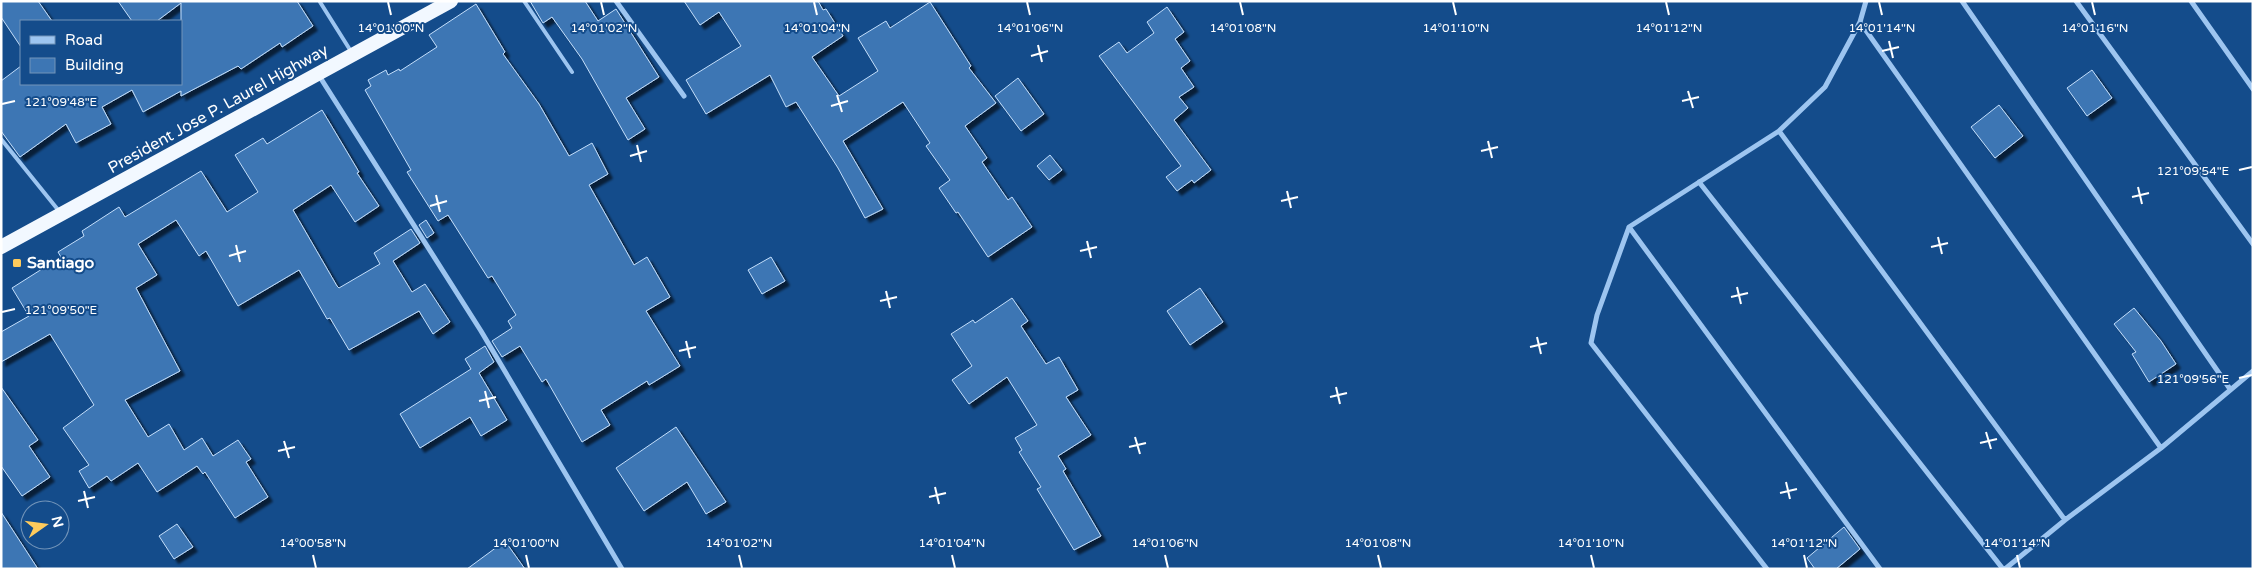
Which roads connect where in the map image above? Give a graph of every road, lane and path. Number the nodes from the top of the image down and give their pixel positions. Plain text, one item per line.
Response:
1 (451, 1) edge
2 (524, 1) edge
3 (616, 1) edge
4 (1866, 1) edge
5 (1962, 1) edge
6 (2076, 1) edge
7 (2191, 1) edge
8 (320, 2) edge
9 (1860, 22) junction
10 (354, 55) junction
11 (572, 72) dead end
12 (318, 73) junction
13 (2253, 89) edge
14 (684, 96) dead end
15 (1779, 130) junction
16 (1, 139) edge
17 (1700, 182) junction
18 (61, 214) junction
19 (1629, 227) junction
20 (2253, 244) edge
21 (1, 247) edge
22 (2253, 370) edge
23 (2230, 389) junction
24 (2161, 448) junction
25 (2065, 520) junction
26 (622, 569) edge
27 (1767, 569) edge
28 (1880, 569) edge
29 (2004, 569) edge

1 - 10 highway, President Jose P. Laurel Highway
2 - 11 lane
3 - 14 street
4 - 9 street
5 - 23 street
6 - 20 street
7 - 13 street
8 - 10 lane
9 - 15 street
9 - 24 street
10 - 12 highway, President Jose P. Laurel Highway
12 - 18 highway, President Jose P. Laurel Highway
12 - 26 street
15 - 17 street
15 - 25 street
16 - 18 lane
17 - 19 street
17 - 29 street
18 - 21 highway, President Jose P. Laurel Highway
19 - 27 street
19 - 28 street
22 - 23 street
23 - 24 street
24 - 25 street
25 - 29 street

